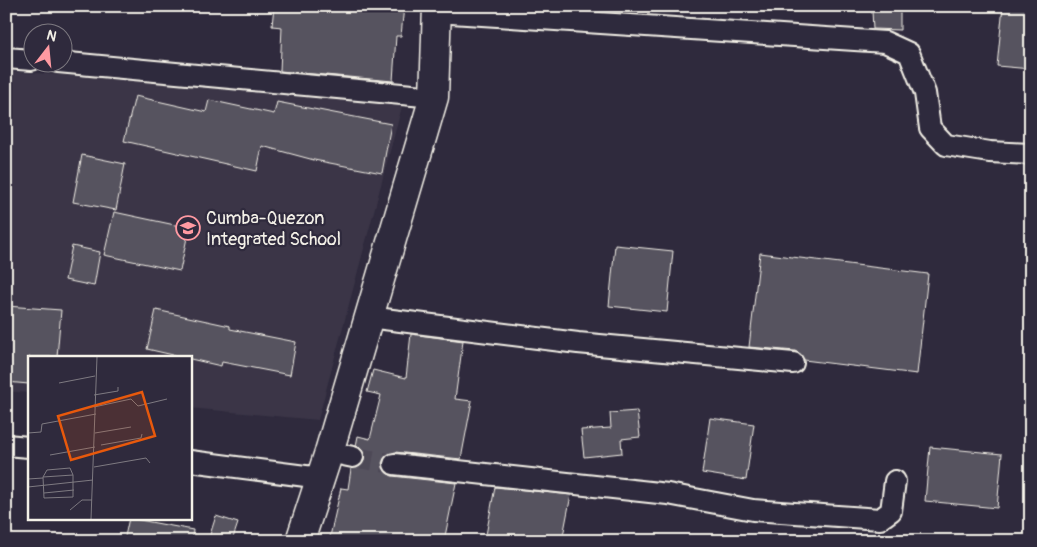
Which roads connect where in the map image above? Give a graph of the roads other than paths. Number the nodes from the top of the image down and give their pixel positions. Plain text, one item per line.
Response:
1 (436, 9) edge
2 (6, 58) edge
3 (22, 59) edge
4 (72, 63) edge
5 (434, 97) junction
6 (1031, 154) edge
7 (368, 317) junction
8 (793, 363) dead end
9 (6, 444) edge
10 (28, 446) edge
11 (191, 461) edge
12 (394, 464) tunnel mouth
13 (321, 478) junction
14 (895, 481) dead end
15 (300, 541) edge

1 - 5 street
1 - 6 street
2 - 3 street
4 - 5 street
5 - 7 street
7 - 8 street
7 - 13 street
9 - 10 street
11 - 13 street
12 - 14 street
13 - 15 street

